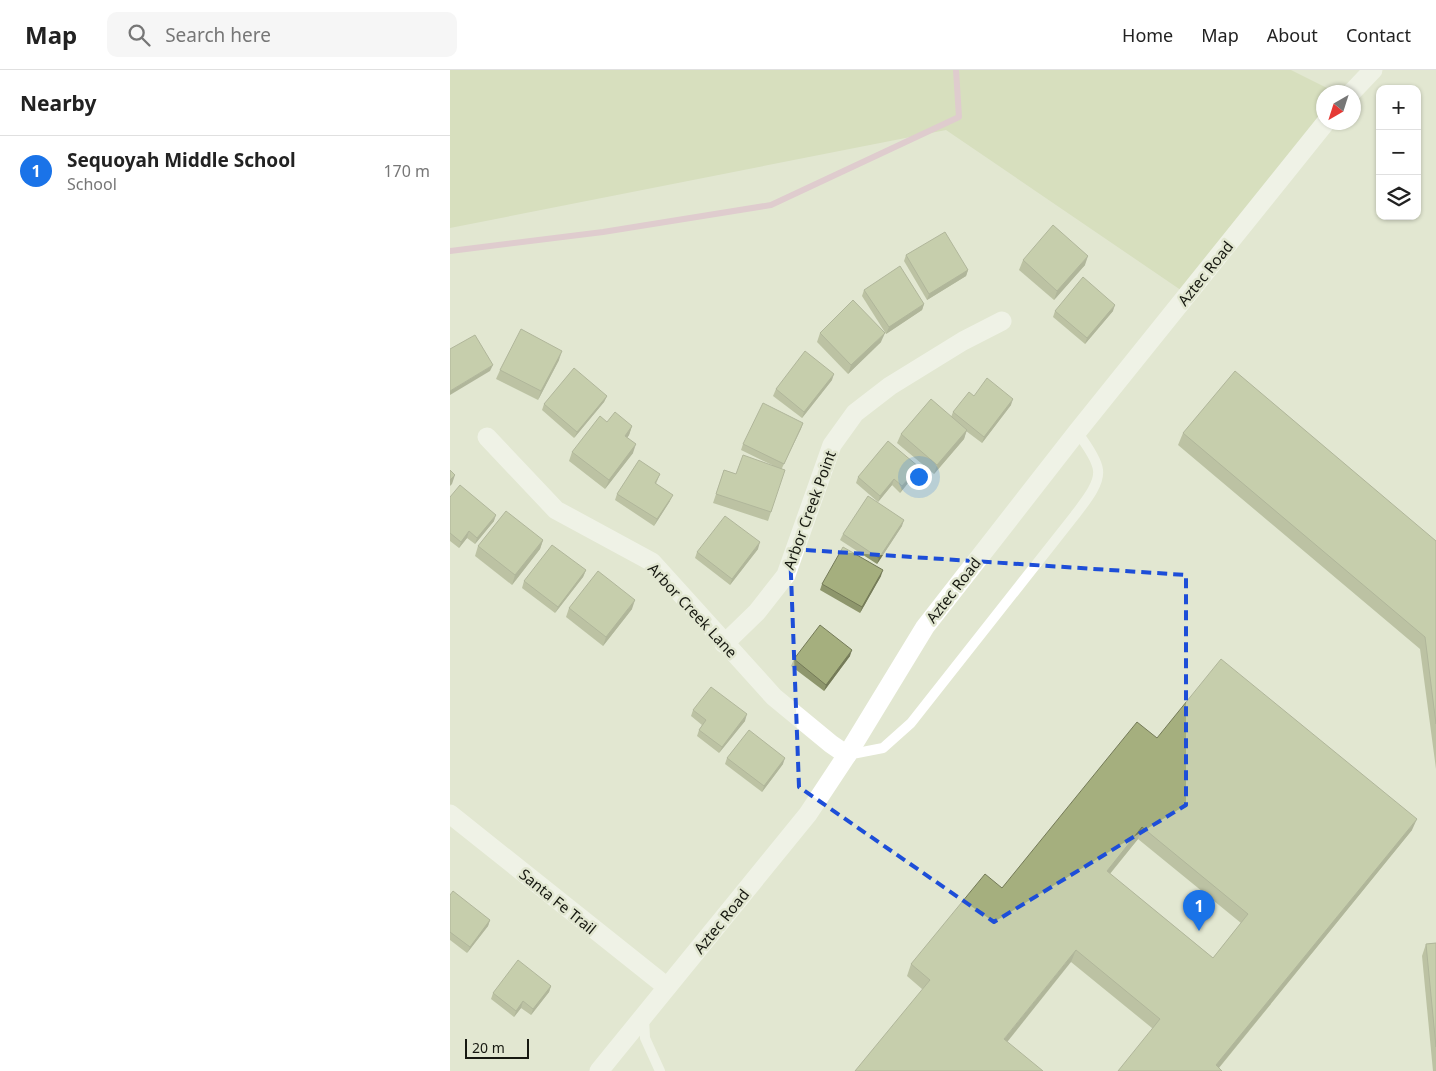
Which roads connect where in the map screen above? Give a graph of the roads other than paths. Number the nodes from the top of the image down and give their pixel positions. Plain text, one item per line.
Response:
1 (1372, 70) edge
2 (1358, 85) edge
3 (1320, 130) edge
4 (1002, 321) dead end
5 (1077, 432) junction
6 (487, 437) dead end
7 (724, 644) junction
8 (847, 755) junction
9 (450, 814) edge
10 (667, 988) junction
11 (644, 1015) junction
12 (599, 1071) edge
13 (660, 1071) edge

1 - 2 street
3 - 5 street, Aztec Road
4 - 7 street, Arbor Creek Point
5 - 8 street, Aztec Road
5 - 8 lane
6 - 7 street, Arbor Creek Lane
7 - 8 street, Arbor Creek Lane
8 - 10 street, Aztec Road
9 - 10 street, Santa Fe Trail
10 - 11 street, Aztec Road
11 - 12 street, Aztec Road
11 - 13 lane

